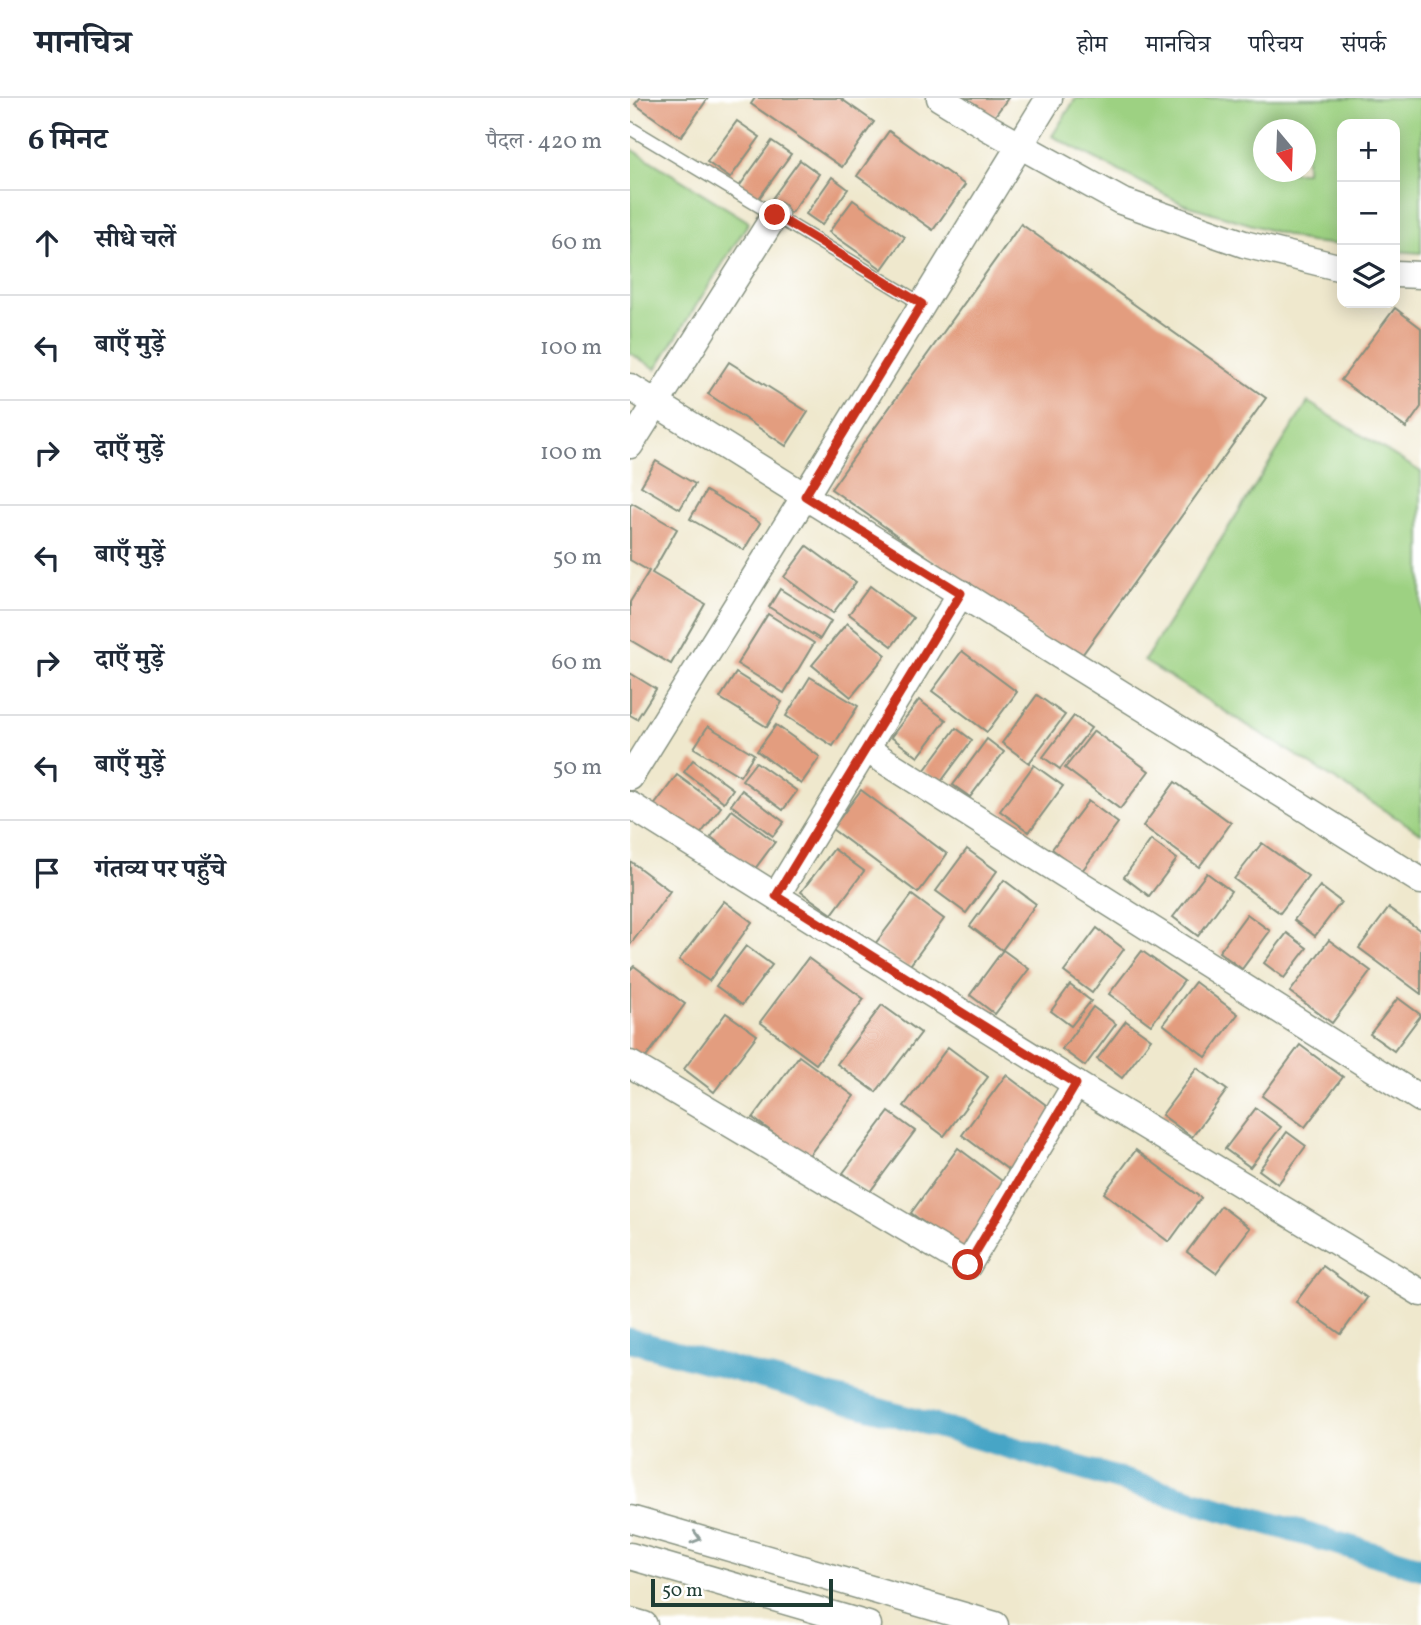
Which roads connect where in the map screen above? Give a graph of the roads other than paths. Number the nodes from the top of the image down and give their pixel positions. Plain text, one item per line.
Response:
1 (940, 98) edge
2 (1049, 98) edge
3 (630, 128) edge
4 (1020, 145) junction
5 (775, 215) junction
6 (1337, 267) edge
7 (1400, 274) edge
8 (1421, 275) edge
9 (922, 304) junction
10 (630, 387) edge
11 (657, 403) junction
12 (630, 445) edge
13 (805, 496) junction
14 (961, 593) junction
15 (866, 749) junction
16 (630, 777) edge
17 (630, 806) edge
18 (1421, 881) edge
19 (776, 896) junction
20 (630, 1064) edge
21 (1076, 1084) junction
22 (1421, 1100) edge
23 (1421, 1293) edge
24 (630, 1519) edge
25 (630, 1556) edge
26 (786, 1614) edge
27 (630, 1621) edge
28 (644, 1625) edge
29 (868, 1625) edge
30 (995, 1625) edge

1 - 4 street
2 - 4 street
3 - 5 lane
4 - 6 street
4 - 9 street
5 - 9 lane
5 - 11 street
7 - 8 street
9 - 13 street
10 - 11 street
11 - 12 street
11 - 13 street
13 - 14 street
13 - 16 street
14 - 15 street
14 - 18 street
15 - 19 street
15 - 22 street
17 - 19 street
19 - 21 street
20 - 21 street
21 - 23 street
24 -> 30 street
25 - 26 street
26 - 29 street
27 - 28 street

